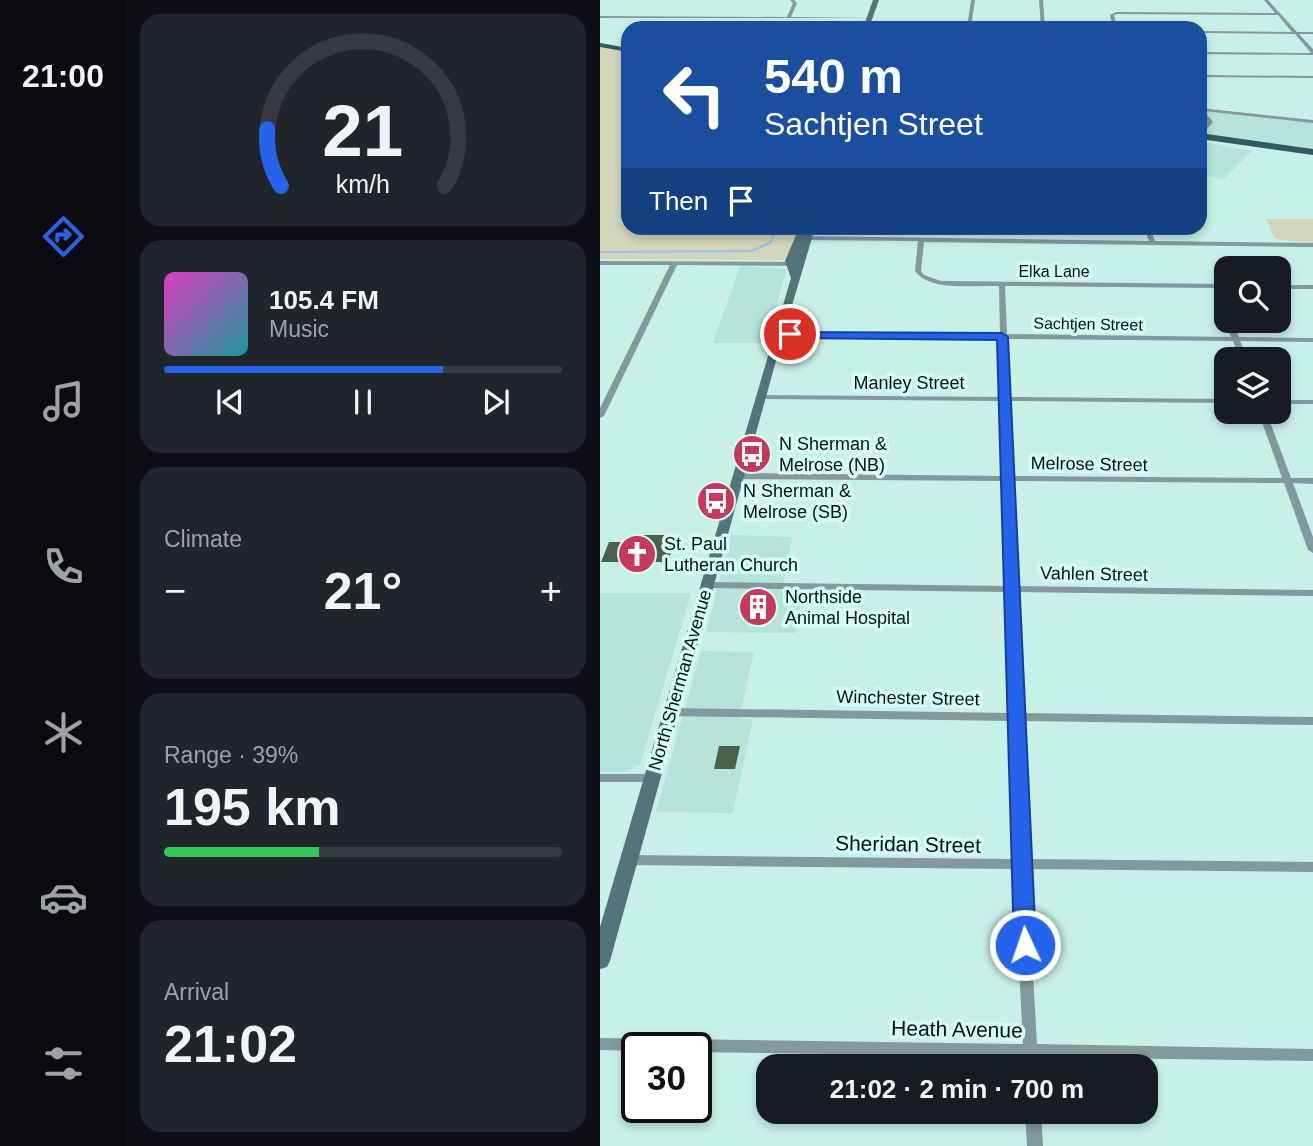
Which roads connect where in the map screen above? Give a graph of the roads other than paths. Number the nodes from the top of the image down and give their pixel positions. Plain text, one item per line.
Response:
1 (792, 0) edge
2 (876, 0) edge
3 (973, 0) edge
4 (1041, 0) edge
5 (1266, 0) edge
6 (722, 9) dead end
7 (653, 10) dead end
8 (1278, 14) junction
9 (600, 17) edge
10 (646, 17) junction
11 (717, 18) junction
12 (788, 18) junction
13 (869, 18) junction
14 (868, 21) edge
15 (970, 21) edge
16 (1042, 21) edge
17 (1114, 21) edge
18 (1207, 32) edge
19 (1295, 33) junction
20 (1313, 33) edge
21 (600, 42) edge
22 (621, 46) edge
23 (1207, 53) edge
24 (1313, 53) edge
25 (1207, 76) edge
26 (1313, 77) edge
27 (1207, 110) edge
28 (1313, 122) edge
29 (1207, 138) edge
30 (1313, 155) edge
31 (799, 235) edge
32 (805, 235) edge
33 (809, 235) edge
34 (847, 235) edge
35 (1150, 235) edge
36 (797, 238) junction
37 (921, 239) junction
38 (1152, 242) junction
39 (1313, 245) edge
40 (600, 263) edge
41 (674, 264) junction
42 (796, 264) junction
43 (1002, 284) junction
44 (1214, 286) edge
45 (1291, 287) edge
46 (1313, 287) edge
47 (1234, 333) edge
48 (778, 334) junction
49 (1002, 337) junction
50 (1236, 339) junction
51 (1313, 340) edge
52 (1239, 347) edge
53 (760, 397) junction
54 (1004, 399) junction
55 (1214, 401) edge
56 (1291, 401) edge
57 (1313, 402) edge
58 (600, 416) edge
59 (1267, 424) edge
60 (738, 476) junction
61 (1007, 479) junction
62 (1288, 481) junction
63 (1313, 481) edge
64 (1313, 550) edge
65 (708, 585) junction
66 (1011, 589) junction
67 (1313, 593) edge
68 (670, 712) junction
69 (1015, 717) junction
70 (1313, 721) edge
71 (600, 778) edge
72 (652, 778) junction
73 (628, 860) junction
74 (1021, 864) junction
75 (1313, 867) edge
76 (600, 961) edge
77 (600, 1044) edge
78 (908, 1054) edge
79 (1031, 1054) edge
80 (1313, 1055) edge
81 (1158, 1057) edge
82 (1034, 1124) edge
83 (1035, 1146) edge

1 - 12 street
2 - 13 street
3 - 15 street
4 - 16 street
5 - 8 street
6 - 11 street
7 - 10 street
8 - 17 street
8 - 19 street
9 - 10 street
10 - 11 street
11 - 12 street
12 - 13 street
13 - 14 street
18 - 19 street
19 - 20 street
19 - 24 street
21 - 22 main road
23 - 24 street
25 - 26 street
27 - 28 street
29 - 30 main road
31 - 36 street, North Sherman Avenue
32 - 36 street
33 - 42 street, North Sherman Avenue
34 - 37 street
35 - 38 street
36 - 42 street, North Sherman Avenue
37 - 38 street
37 - 43 street, Elka Lane
38 - 39 street
40 - 41 street
41 - 42 street
41 - 58 street
42 - 48 street, North Sherman Avenue
43 - 44 street, Elka Lane
43 - 49 street
45 - 46 street
47 - 50 street
48 - 49 street, Sachtjen Street
48 - 53 street, North Sherman Avenue
49 - 50 street, Sachtjen Street
49 - 54 street
50 - 51 street, Sachtjen Street
50 - 52 street
53 - 54 street, Manley Street
53 - 60 street, North Sherman Avenue
54 - 55 street, Manley Street
54 - 61 street
56 - 57 street
59 - 62 street
60 - 61 street, Melrose Street
60 - 65 street, North Sherman Avenue
61 - 62 street, Melrose Street
61 - 66 street
62 - 63 street, Melrose Street
62 - 64 street
65 - 66 street, Vahlen Street
65 - 68 street, North Sherman Avenue
66 - 67 street, Vahlen Street
66 - 69 street
68 - 69 street, Winchester Street
68 - 72 street, North Sherman Avenue
69 - 70 street, Winchester Street
69 - 74 street
71 - 72 street
72 - 73 street, North Sherman Avenue
73 - 74 street, Sheridan Street
73 - 76 street, North Sherman Avenue
74 - 75 street, Sheridan Street
74 - 79 street
77 - 78 street, Heath Avenue
80 - 81 street, Heath Avenue
82 - 83 street

